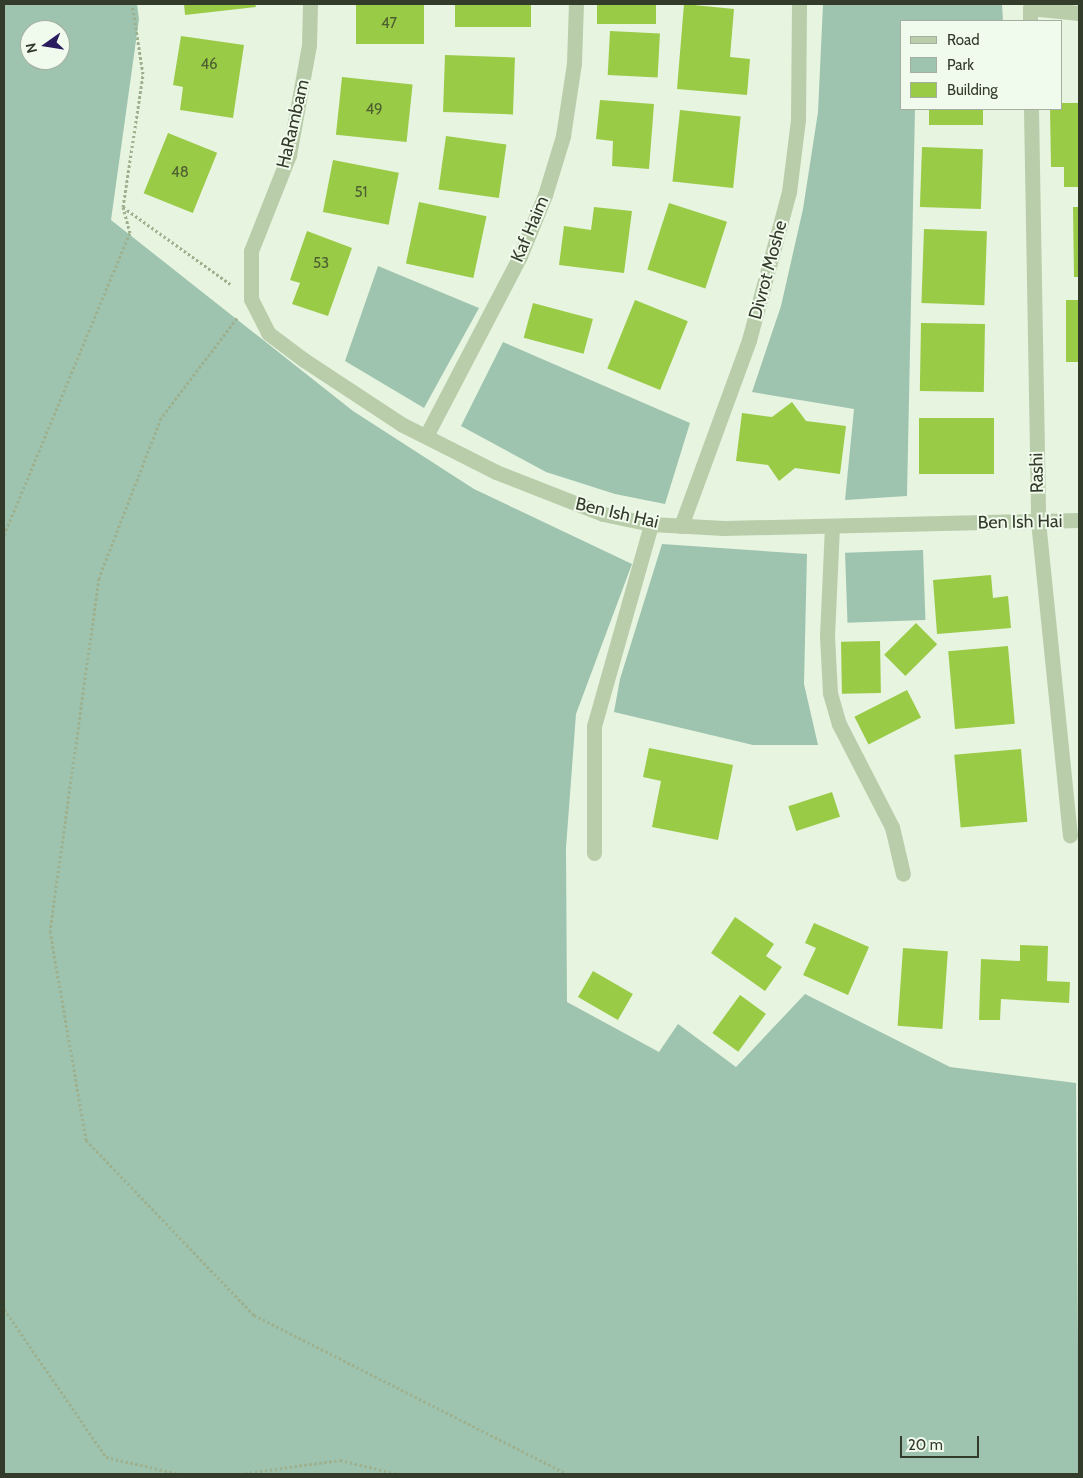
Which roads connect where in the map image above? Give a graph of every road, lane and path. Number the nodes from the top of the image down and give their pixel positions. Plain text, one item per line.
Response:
1 (132, 4) edge
2 (310, 4) edge
3 (576, 4) edge
4 (799, 4) edge
5 (1079, 13) edge
6 (1030, 15) edge
7 (1031, 110) edge
8 (123, 207) junction
9 (251, 299) junction
10 (426, 436) junction
11 (1079, 520) edge
12 (1038, 521) junction
13 (651, 524) junction
14 (681, 526) junction
15 (832, 526) junction
16 (4, 534) edge
17 (1070, 835) dead end
18 (594, 853) dead end
19 (903, 874) dead end
20 (4, 1309) edge
21 (178, 1474) edge
22 (240, 1474) edge
23 (398, 1474) edge
24 (567, 1474) edge

1 - 8 path
2 - 9 street, HaRambam
3 - 10 street, Kaf Haim
4 - 14 street, Divrot Moshe
5 - 6 street
7 - 12 street, Rashi
8 - 9 path
8 - 16 path
9 - 10 street, Ben Ish Hai
9 - 24 path
10 - 13 street, Ben Ish Hai
11 - 12 street, Ben Ish Hai
12 - 15 street, Ben Ish Hai
12 - 17 street, Rashi
13 - 14 street, Ben Ish Hai
13 - 18 street
14 - 15 street, Ben Ish Hai
15 - 19 street
20 - 21 path
22 - 23 path

